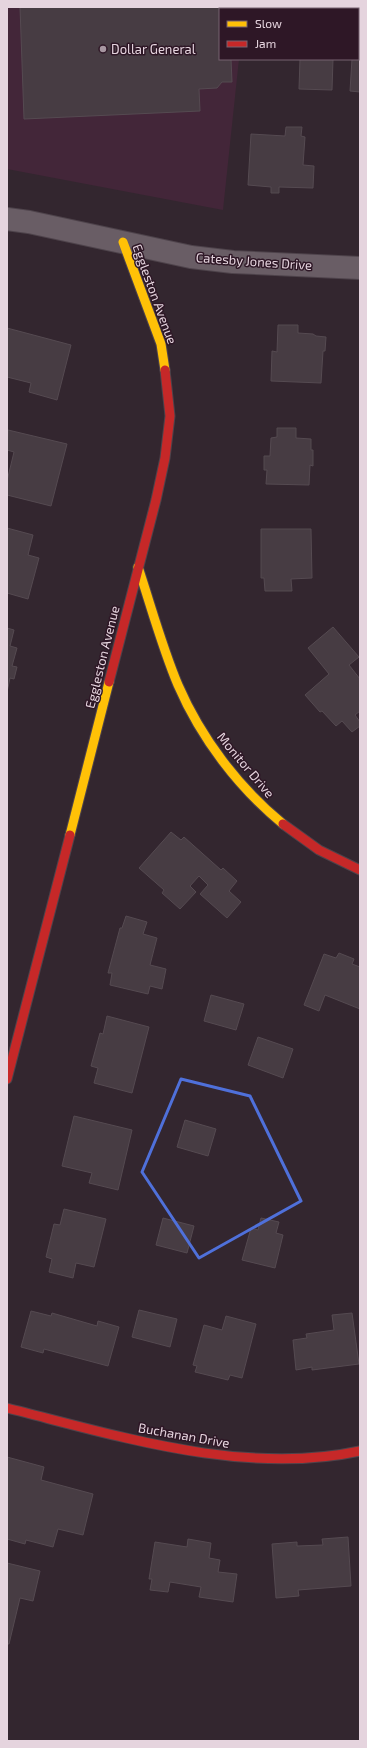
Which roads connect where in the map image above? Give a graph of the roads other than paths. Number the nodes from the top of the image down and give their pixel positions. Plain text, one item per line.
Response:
1 (7, 218) edge
2 (123, 242) junction
3 (360, 268) edge
4 (138, 567) junction
5 (360, 870) edge
6 (7, 1079) edge
7 (7, 1408) edge
8 (360, 1451) edge

1 - 2 street, Catesby Jones Drive
2 - 3 street, Catesby Jones Drive
2 - 4 street, Eggleston Avenue
4 - 5 street, Monitor Drive
4 - 6 street, Eggleston Avenue
7 - 8 street, Buchanan Drive

